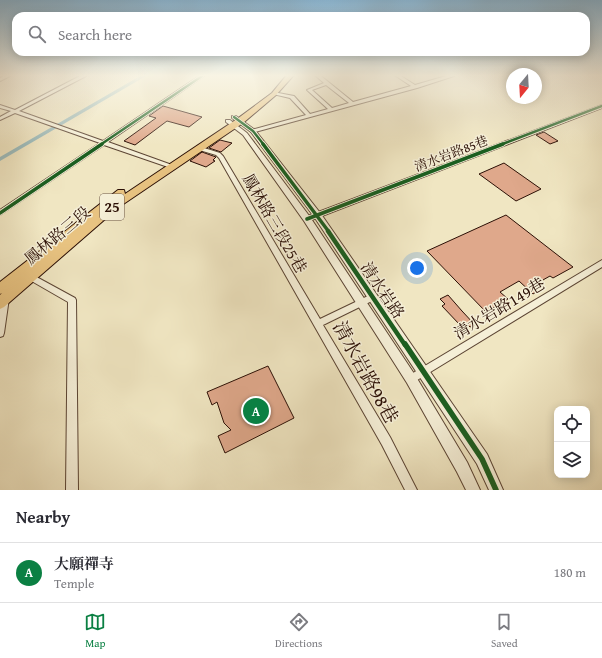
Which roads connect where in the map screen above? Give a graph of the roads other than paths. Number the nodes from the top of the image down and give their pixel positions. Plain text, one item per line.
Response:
1 (39, 99) edge
2 (168, 99) edge
3 (262, 99) edge
4 (266, 99) edge
5 (294, 99) edge
6 (319, 99) edge
7 (347, 99) edge
8 (372, 99) edge
9 (353, 104) junction
10 (0, 106) edge
11 (602, 106) edge
12 (332, 110) junction
13 (15, 111) junction
14 (310, 116) junction
15 (0, 119) edge
16 (234, 121) junction
17 (253, 131) junction
18 (105, 142) junction
19 (198, 148) junction
20 (166, 165) junction
21 (0, 212) edge
22 (313, 217) junction
23 (602, 263) edge
24 (31, 277) junction
25 (0, 289) edge
26 (373, 296) junction
27 (3, 300) edge
28 (362, 302) junction
29 (318, 324) junction
30 (0, 333) edge
31 (424, 371) junction
32 (411, 379) junction
33 (72, 490) edge
34 (410, 490) edge
35 (473, 490) edge
36 (496, 490) edge

1 - 13 street
2 - 18 street
3 - 16 main road, 25
4 - 16 main road, 25
5 - 14 street
6 - 12 street
7 - 9 street
8 - 9 street
9 - 12 street
10 - 13 street
11 - 22 street, 清水岩路85巷
12 - 14 street
13 - 15 street
13 - 18 street
14 - 17 street
16 - 17 street, 清水岩路
16 - 19 main road, 鳳林路三段 / 25
16 - 20 main road, 鳳林路三段 / 25
16 - 22 street, 清水岩路
17 - 22 street, 清水岩路
18 - 20 street
18 - 21 street
19 - 20 main road, 鳳林路三段 / 25
19 - 29 street, 鳳林路三段25巷
20 - 24 main road, 鳳林路三段 / 25
20 - 25 main road, 鳳林路三段 / 25
22 - 26 street, 清水岩路
22 - 28 street, 清水岩路
23 - 31 street, 清水岩路149巷
24 - 27 main road, 鳳林路三段 / 25
24 - 33 street
26 - 28 street, 清水岩路98巷
26 - 31 street, 清水岩路
27 - 30 street
28 - 29 street, 清水岩路98巷
28 - 32 street, 清水岩路
29 - 34 street, 清水岩路98巷
31 - 32 street, 清水岩路149巷
31 - 36 street, 清水岩路
32 - 35 street, 清水岩路

